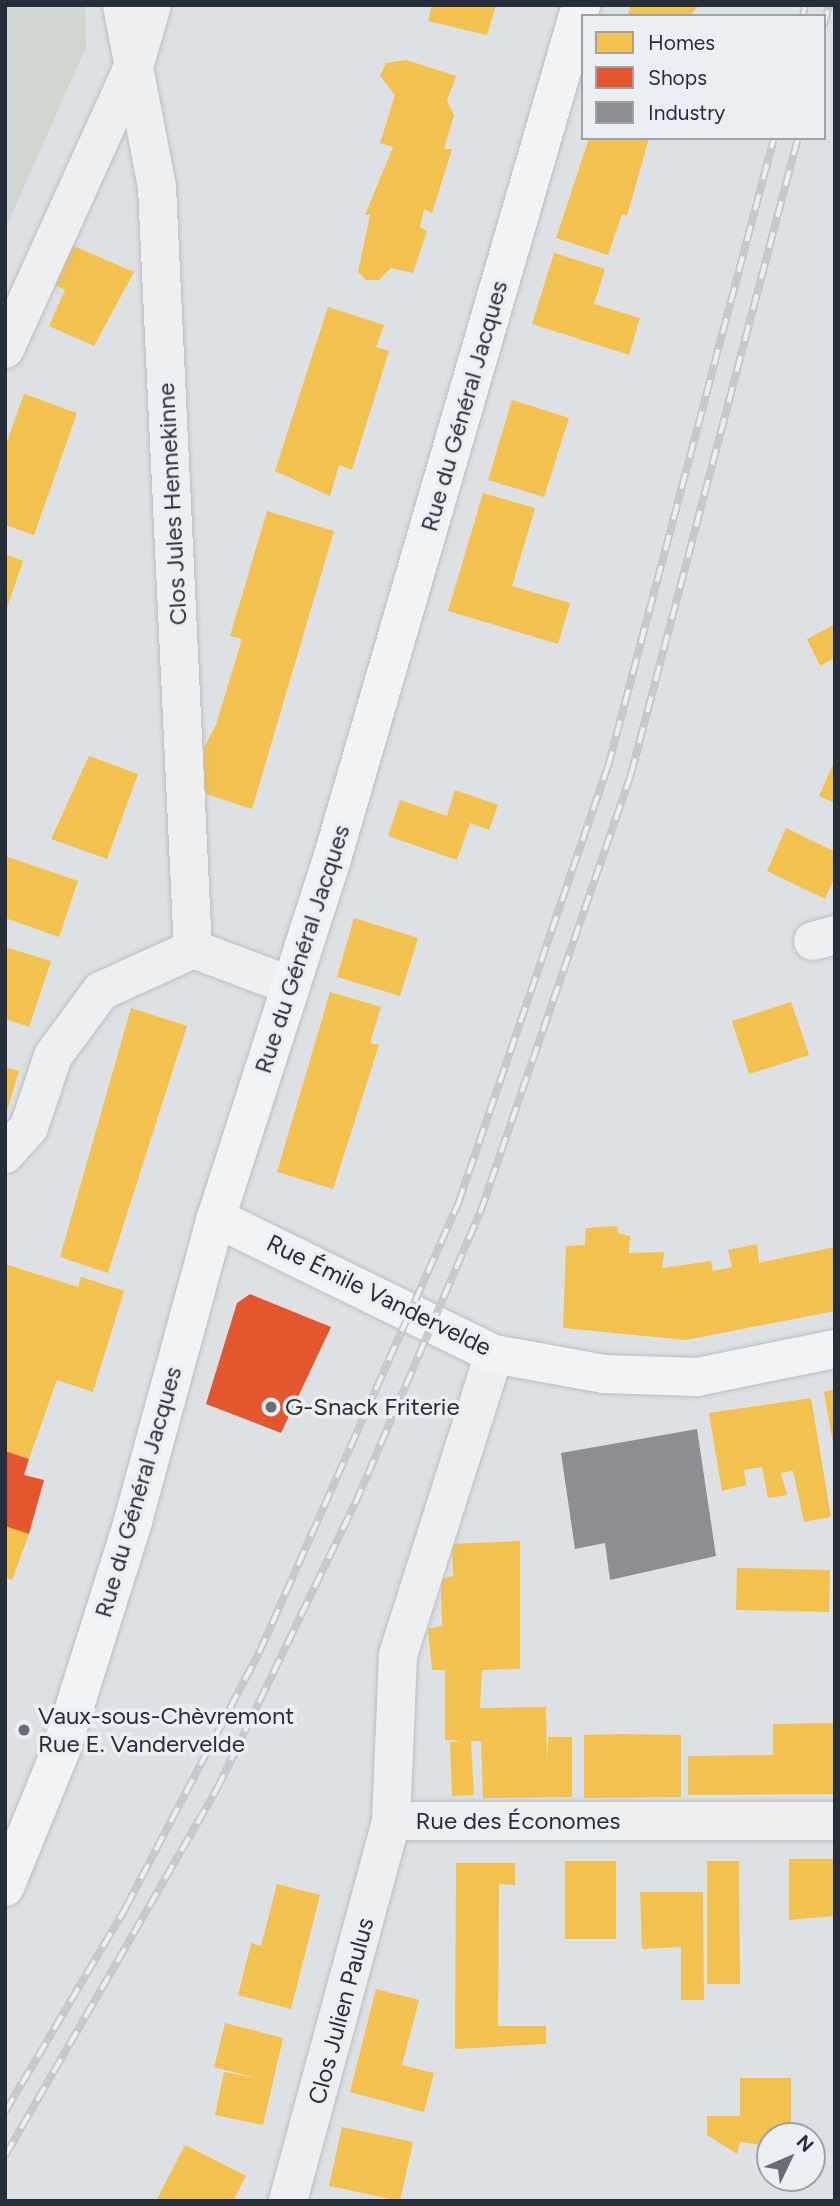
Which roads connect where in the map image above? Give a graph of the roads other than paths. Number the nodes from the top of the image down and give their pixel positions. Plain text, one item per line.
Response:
1 (122, 5) edge
2 (152, 5) edge
3 (581, 5) edge
4 (136, 60) junction
5 (5, 349) edge
6 (193, 949) junction
7 (289, 985) junction
8 (5, 1154) edge
9 (216, 1218) junction
10 (835, 1349) edge
11 (494, 1354) junction
12 (391, 1821) junction
13 (835, 1821) edge
14 (5, 1887) edge
15 (288, 2201) edge

1 - 4 street
2 - 4 street, Clos Jules Hennekinne
3 - 7 main road, Rue du Général Jacques
4 - 5 street, Clos Jules Hennekinne
4 - 6 street, Clos Jules Hennekinne
6 - 7 street
6 - 8 street
7 - 9 main road, Rue du Général Jacques
9 - 11 main road, Rue Émile Vandervelde
9 - 14 main road, Rue du Général Jacques
10 - 11 main road, Rue Émile Vandervelde
11 - 12 street, Rue des Économes
12 - 13 street, Rue des Économes
12 - 15 street, Clos Julien Paulus

